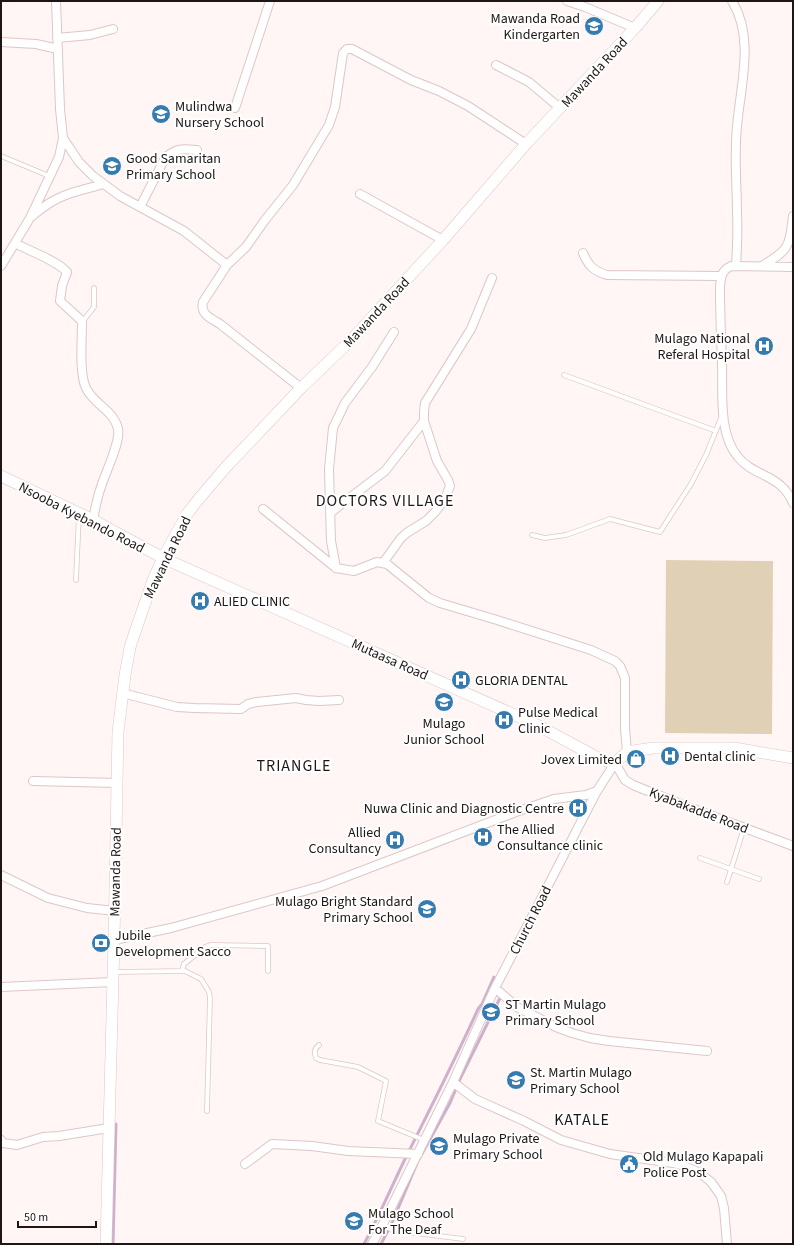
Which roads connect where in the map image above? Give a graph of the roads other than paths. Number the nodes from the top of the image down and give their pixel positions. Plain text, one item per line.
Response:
1 (56, 1) edge
2 (270, 1) edge
3 (567, 1) edge
4 (658, 1) edge
5 (732, 1) edge
6 (635, 28) junction
7 (112, 29) dead end
8 (57, 38) junction
9 (1, 42) edge
10 (58, 49) junction
11 (496, 65) dead end
12 (235, 108) dead end
13 (560, 108) junction
14 (63, 138) junction
15 (526, 144) junction
16 (197, 150) dead end
17 (1, 156) edge
18 (49, 176) junction
19 (104, 184) junction
20 (360, 194) dead end
21 (140, 207) junction
22 (793, 216) edge
23 (30, 218) junction
24 (443, 240) junction
25 (15, 243) junction
26 (583, 253) dead end
27 (227, 265) junction
28 (1, 266) edge
29 (736, 266) junction
30 (762, 266) junction
31 (793, 267) edge
32 (721, 276) junction
33 (492, 278) dead end
34 (94, 288) dead end
35 (82, 321) junction
36 (394, 332) dead end
37 (564, 375) dead end
38 (301, 388) junction
39 (723, 414) junction
40 (424, 421) junction
41 (716, 431) junction
42 (1, 476) edge
43 (793, 503) edge
44 (263, 509) dead end
45 (79, 513) junction
46 (330, 513) junction
47 (93, 520) junction
48 (532, 535) dead end
49 (163, 558) junction
50 (382, 563) junction
51 (336, 568) junction
52 (76, 580) dead end
53 (122, 692) junction
54 (339, 700) dead end
55 (627, 752) junction
56 (793, 758) edge
57 (615, 763) junction
58 (32, 782) dead end
59 (117, 783) junction
60 (597, 791) junction
61 (744, 828) junction
62 (793, 846) edge
63 (700, 858) dead end
64 (731, 869) junction
65 (1, 875) edge
66 (759, 880) dead end
67 (727, 882) dead end
68 (114, 911) junction
69 (114, 940) junction
70 (182, 971) junction
71 (268, 971) dead end
72 (113, 977) junction
73 (1, 986) edge
74 (495, 988) junction
75 (319, 1045) dead end
76 (707, 1051) dead end
77 (454, 1082) junction
78 (207, 1111) dead end
79 (109, 1128) junction
80 (1, 1140) edge
81 (425, 1140) junction
82 (418, 1154) junction
83 (245, 1164) dead end
84 (383, 1224) junction
85 (463, 1239) dead end
86 (106, 1244) edge
87 (372, 1244) edge
88 (727, 1244) edge

1 - 8 street
2 - 12 street
3 - 6 street
4 - 6 street, Mawanda Road
5 - 29 street
6 - 13 street, Mawanda Road
7 - 8 street
8 - 10 street
9 - 10 street
10 - 14 street
11 - 13 street
13 - 15 street, Mawanda Road
14 - 18 street
14 - 19 street
15 - 24 street, Mawanda Road
15 - 27 street
16 - 21 street
17 - 18 lane
18 - 23 street
19 - 21 street
19 - 23 street
20 - 24 street
21 - 27 street
22 - 30 street
23 - 25 street
24 - 38 street, Mawanda Road
25 - 28 street
25 - 35 street
26 - 32 street
27 - 38 street
29 - 30 street
29 - 32 street
30 - 31 street
32 - 39 street
33 - 40 street
34 - 35 lane
35 - 47 street
36 - 46 street
37 - 41 lane
38 - 49 street, Mawanda Road
39 - 41 lane
39 - 43 street
40 - 46 street
40 - 50 street
41 - 48 lane
42 - 45 street, Nsooba Kyebando Road
44 - 51 street
45 - 47 street, Nsooba Kyebando Road
45 - 52 lane
46 - 51 street
47 - 49 street, Nsooba Kyebando Road
49 - 53 street, Mawanda Road
49 - 57 street, Mutaasa Road
50 - 51 street
50 - 55 street
53 - 54 street
53 - 59 street, Mawanda Road
55 - 56 street
55 - 57 street
57 - 60 street, Church Road
57 - 61 street, Kyabakadde Road
58 - 59 street
59 - 68 street, Mawanda Road
60 - 69 street
60 - 74 street, Church Road
61 - 62 street, Kyabakadde Road
61 - 64 lane
63 - 64 lane
64 - 66 lane
64 - 67 lane
65 - 68 street
68 - 69 street, Mawanda Road
69 - 72 street, Mawanda Road
70 - 71 lane
70 - 72 lane
70 - 78 lane
72 - 73 street
72 - 79 street, Mawanda Road
74 - 76 street
74 - 77 street, Church Road
75 - 81 lane
77 - 81 street, Church Road
77 - 88 street
79 - 80 street
79 - 86 street, Mawanda Road
81 - 82 street, Church Road
82 - 83 street
82 - 84 street, Church Road
84 - 85 lane
84 - 87 street, Church Road

